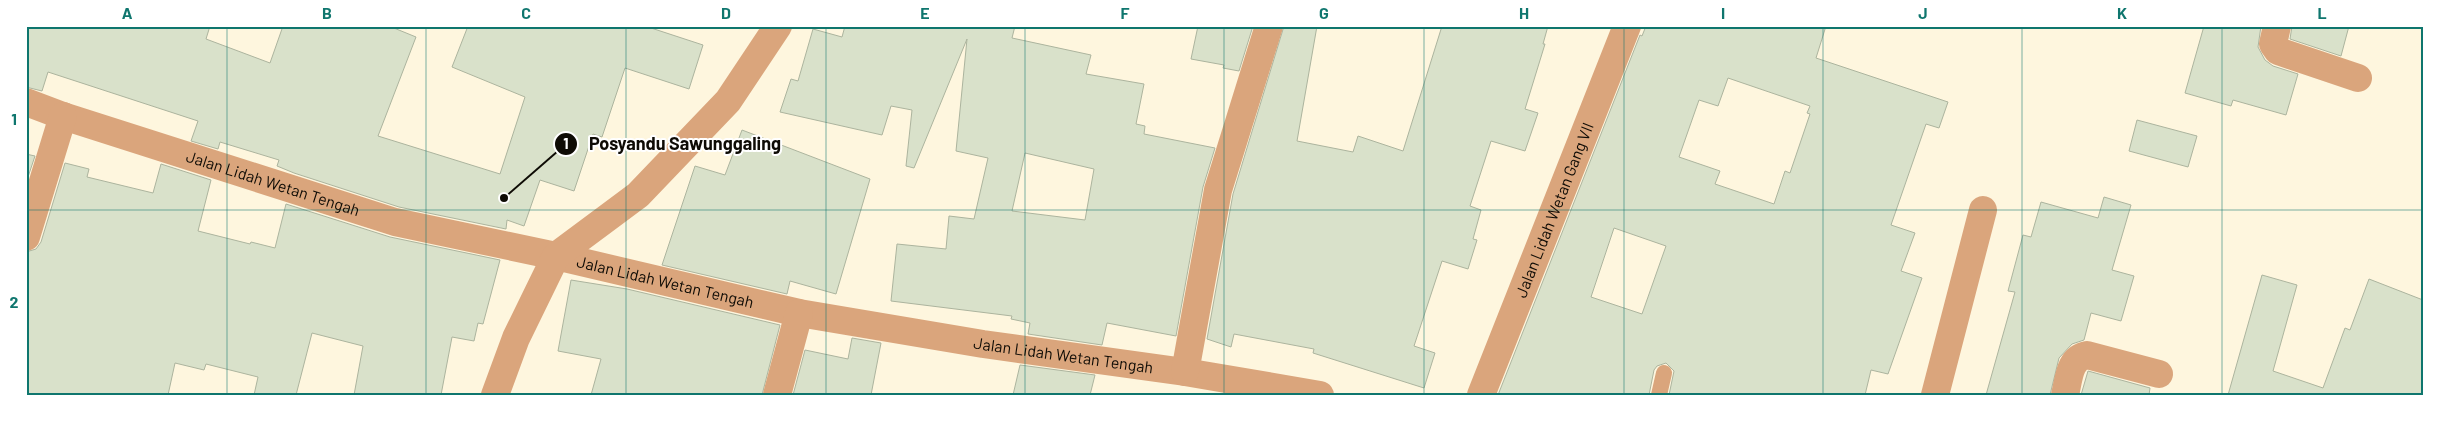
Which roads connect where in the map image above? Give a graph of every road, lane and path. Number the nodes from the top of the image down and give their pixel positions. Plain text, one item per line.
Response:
1 (778, 26) edge
2 (1269, 26) edge
3 (1627, 26) edge
4 (2277, 26) edge
5 (2358, 78) dead end
6 (26, 102) edge
7 (63, 116) junction
8 (1983, 210) dead end
9 (26, 237) edge
10 (556, 256) junction
11 (799, 313) junction
12 (1186, 372) junction
13 (1664, 373) dead end
14 (2159, 374) dead end
15 (495, 395) edge
16 (777, 395) edge
17 (1320, 395) edge
18 (1481, 395) edge
19 (1659, 395) edge
20 (1935, 395) edge
21 (2065, 395) edge

1 - 10 street
2 - 12 street
3 - 18 street, Jalan Lidah Wetan Gang VII
4 - 5 street
6 - 7 street, Jalan Lidah Wetan Tengah
7 - 9 street
7 - 10 street, Jalan Lidah Wetan Tengah
8 - 20 street
10 - 11 street, Jalan Lidah Wetan Tengah
10 - 15 street
11 - 12 street, Jalan Lidah Wetan Tengah
11 - 16 street
12 - 17 street, Jalan Lidah Wetan Tengah
13 - 19 lane
14 - 21 street

